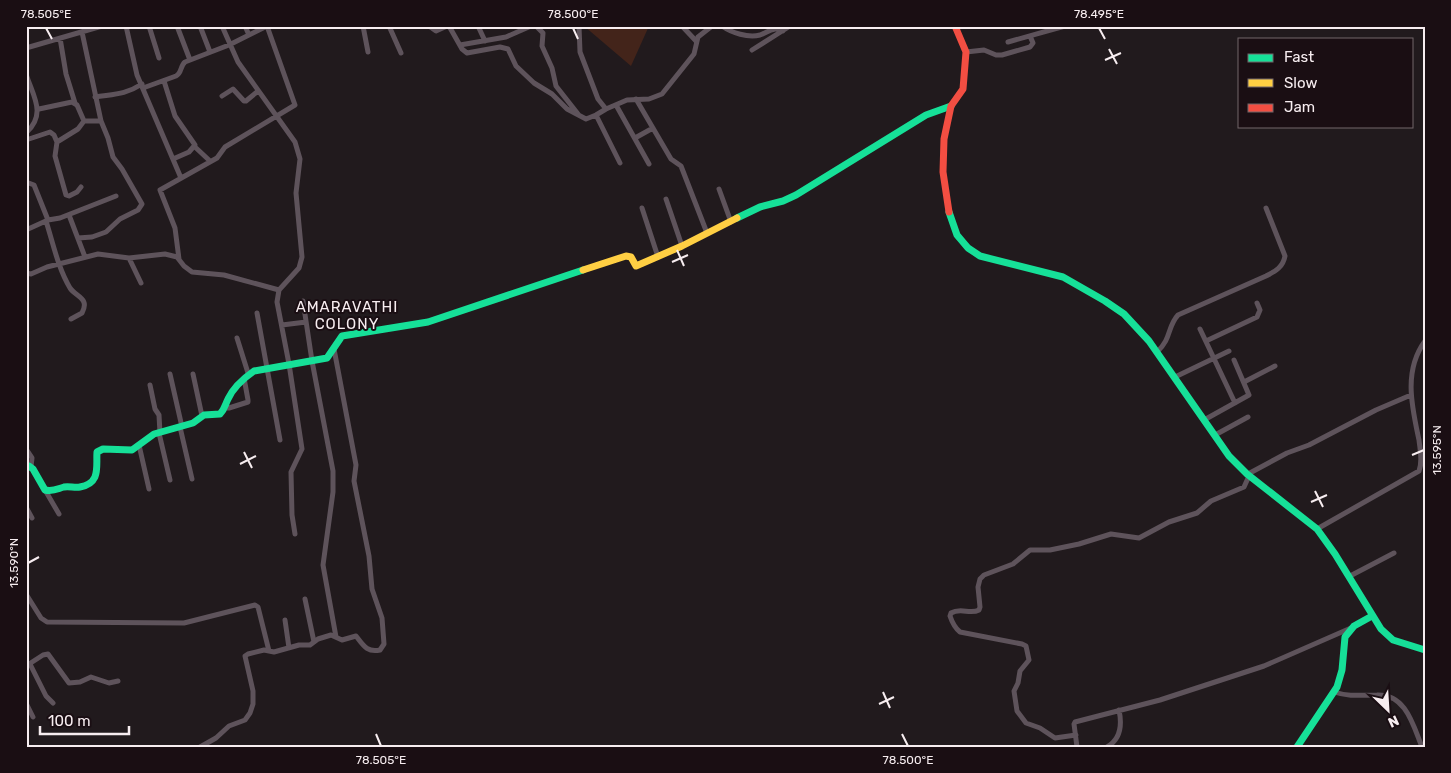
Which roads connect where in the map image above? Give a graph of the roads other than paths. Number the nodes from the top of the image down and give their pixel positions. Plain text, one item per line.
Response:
1 (102, 26) edge
2 (126, 26) edge
3 (149, 26) edge
4 (177, 26) edge
5 (200, 26) edge
6 (222, 26) edge
7 (245, 26) edge
8 (267, 26) edge
9 (363, 26) edge
10 (389, 26) edge
11 (429, 26) edge
12 (448, 26) edge
13 (478, 26) edge
14 (531, 26) edge
15 (536, 26) edge
16 (579, 26) edge
17 (682, 26) edge
18 (722, 26) edge
19 (790, 26) edge
20 (955, 26) edge
21 (1065, 26) edge
22 (710, 27) edge
23 (782, 31) junction
24 (82, 32) junction
25 (249, 35) junction
26 (1030, 36) junction
27 (60, 38) junction
28 (485, 40) junction
29 (696, 41) junction
30 (1008, 42) dead end
31 (229, 45) junction
32 (460, 45) junction
33 (26, 48) edge
34 (752, 50) dead end
35 (210, 52) junction
36 (368, 52) dead end
37 (966, 52) junction
38 (401, 53) dead end
39 (159, 58) dead end
40 (190, 60) junction
41 (26, 74) edge
42 (164, 80) junction
43 (143, 86) junction
44 (258, 91) junction
45 (222, 96) dead end
46 (96, 97) junction
47 (636, 99) junction
48 (75, 103) junction
49 (616, 105) junction
50 (951, 106) junction
51 (38, 109) junction
52 (606, 109) junction
53 (275, 116) junction
54 (579, 116) junction
55 (596, 116) junction
56 (84, 121) junction
57 (101, 121) junction
58 (653, 128) junction
59 (26, 133) edge
60 (635, 138) junction
61 (26, 140) edge
62 (57, 142) junction
63 (196, 147) junction
64 (173, 159) junction
65 (210, 161) junction
66 (620, 163) dead end
67 (649, 164) dead end
68 (181, 178) junction
69 (26, 182) edge
70 (81, 187) dead end
71 (719, 189) dead end
72 (116, 196) dead end
73 (666, 199) dead end
74 (642, 208) dead end
75 (1266, 208) dead end
76 (69, 215) junction
77 (47, 221) junction
78 (731, 222) junction
79 (26, 230) edge
80 (706, 233) junction
81 (78, 238) junction
82 (682, 246) junction
83 (658, 257) junction
84 (85, 258) junction
85 (129, 258) junction
86 (179, 260) junction
87 (60, 264) junction
88 (26, 272) edge
89 (141, 283) dead end
90 (279, 290) junction
91 (303, 300) dead end
92 (1257, 303) dead end
93 (257, 314) dead end
94 (70, 319) dead end
95 (306, 322) junction
96 (282, 325) junction
97 (1200, 329) dead end
98 (237, 338) dead end
99 (1206, 341) junction
100 (1425, 341) edge
101 (334, 348) junction
102 (1229, 350) dead end
103 (1158, 352) junction
104 (1214, 358) junction
105 (1234, 360) dead end
106 (312, 361) junction
107 (289, 364) junction
108 (1275, 366) dead end
109 (266, 368) junction
110 (170, 374) dead end
111 (193, 374) dead end
112 (246, 376) junction
113 (1175, 377) junction
114 (1244, 382) junction
115 (150, 385) dead end
116 (1411, 395) junction
117 (1235, 403) junction
118 (225, 408) junction
119 (202, 416) junction
120 (1248, 417) dead end
121 (1204, 420) junction
122 (181, 427) junction
123 (159, 433) junction
124 (1215, 435) junction
125 (280, 440) dead end
126 (139, 445) junction
127 (26, 449) edge
128 (29, 467) edge
129 (1248, 475) junction
130 (192, 479) dead end
131 (170, 480) dead end
132 (149, 489) dead end
133 (45, 490) junction
134 (26, 507) edge
135 (59, 514) dead end
136 (32, 518) dead end
137 (1317, 530) junction
138 (295, 534) dead end
139 (1394, 553) dead end
140 (1350, 576) junction
141 (26, 594) edge
142 (305, 599) dead end
143 (1372, 616) junction
144 (285, 620) dead end
145 (1351, 628) junction
146 (336, 637) junction
147 (314, 642) junction
148 (289, 648) junction
149 (1425, 650) edge
150 (269, 651) junction
151 (28, 665) edge
152 (118, 681) dead end
153 (1334, 692) junction
154 (26, 703) edge
155 (53, 703) dead end
156 (1119, 710) junction
157 (33, 716) dead end
158 (1076, 735) junction
159 (200, 747) edge
160 (1076, 747) edge
161 (1107, 747) edge
162 (1297, 747) edge
163 (1422, 747) edge

1 - 24 street
2 - 43 street
3 - 39 street
4 - 40 street
5 - 35 street
6 - 31 street
7 - 25 street
8 - 25 street
8 - 53 street
9 - 36 street
10 - 38 street
11 - 12 street
12 - 32 street
13 - 28 street
14 - 28 street
15 - 54 street
16 - 52 street
17 - 29 street
18 - 23 street
19 - 23 street
20 - 37 main road
21 - 26 street
22 - 29 street
23 - 34 street
24 - 27 street
24 - 46 street
25 - 31 street
26 - 30 street
26 - 37 street
27 - 33 street
27 - 48 street
28 - 32 street
29 - 47 street
31 - 35 street
31 - 44 street
32 - 54 street
35 - 40 street
37 - 50 main road
40 - 42 street
41 - 51 street
42 - 43 street
42 - 63 street
43 - 46 street
43 - 64 street
44 - 45 street
44 - 53 street
46 - 57 street
47 - 49 street
47 - 58 street
48 - 51 street
48 - 56 street
49 - 52 street
49 - 60 street
50 - 78 main road
50 - 103 main road
51 - 59 street
52 - 55 street
53 - 65 street
53 - 90 street
54 - 55 street
55 - 66 street
56 - 57 street
56 - 62 street
57 - 81 street
58 - 60 street
58 - 80 street
60 - 67 street
61 - 62 street
62 - 70 street
63 - 64 street
63 - 65 street
64 - 68 street
65 - 68 street
68 - 86 street
69 - 77 street
71 - 78 street
72 - 76 street
73 - 82 street
74 - 83 street
75 - 103 street
76 - 77 street
76 - 81 street
77 - 79 street
77 - 87 street
78 - 80 main road
80 - 82 main road
81 - 84 street
82 - 83 main road
83 - 101 main road
84 - 85 street
84 - 87 street
85 - 86 street
85 - 89 street
86 - 90 street
87 - 88 street
87 - 94 street
90 - 96 street
91 - 95 street
92 - 99 street
93 - 109 street
95 - 96 street
95 - 106 street
96 - 107 street
97 - 99 street
98 - 112 street
99 - 104 street
100 - 116 street
101 - 106 main road
101 - 146 street
102 - 104 street
103 - 113 main road
104 - 113 street
104 - 117 street
105 - 114 street
106 - 107 main road
106 - 146 street
107 - 109 main road
107 - 138 street
108 - 114 street
109 - 112 main road
109 - 125 street
110 - 122 street
111 - 119 street
112 - 118 main road
112 - 118 street
113 - 121 main road
114 - 117 street
115 - 123 street
116 - 129 street
116 - 137 street
117 - 121 street
118 - 119 main road
119 - 122 main road
120 - 124 street
121 - 124 main road
122 - 123 main road
122 - 130 street
123 - 126 main road
123 - 131 street
124 - 129 main road
126 - 132 street
126 - 133 main road
127 - 128 street
128 - 133 main road
129 - 137 main road
129 - 158 street
133 - 135 street
134 - 136 street
137 - 140 main road
139 - 140 street
140 - 143 main road
141 - 150 street
142 - 147 street
143 - 145 main road
143 - 149 main road
144 - 148 street
145 - 153 main road
145 - 156 street
146 - 147 street
147 - 148 street
148 - 150 street
150 - 159 street
151 - 152 street
151 - 155 street
153 - 162 main road
153 - 163 street
154 - 157 street
156 - 158 street
156 - 161 street
158 - 160 street

